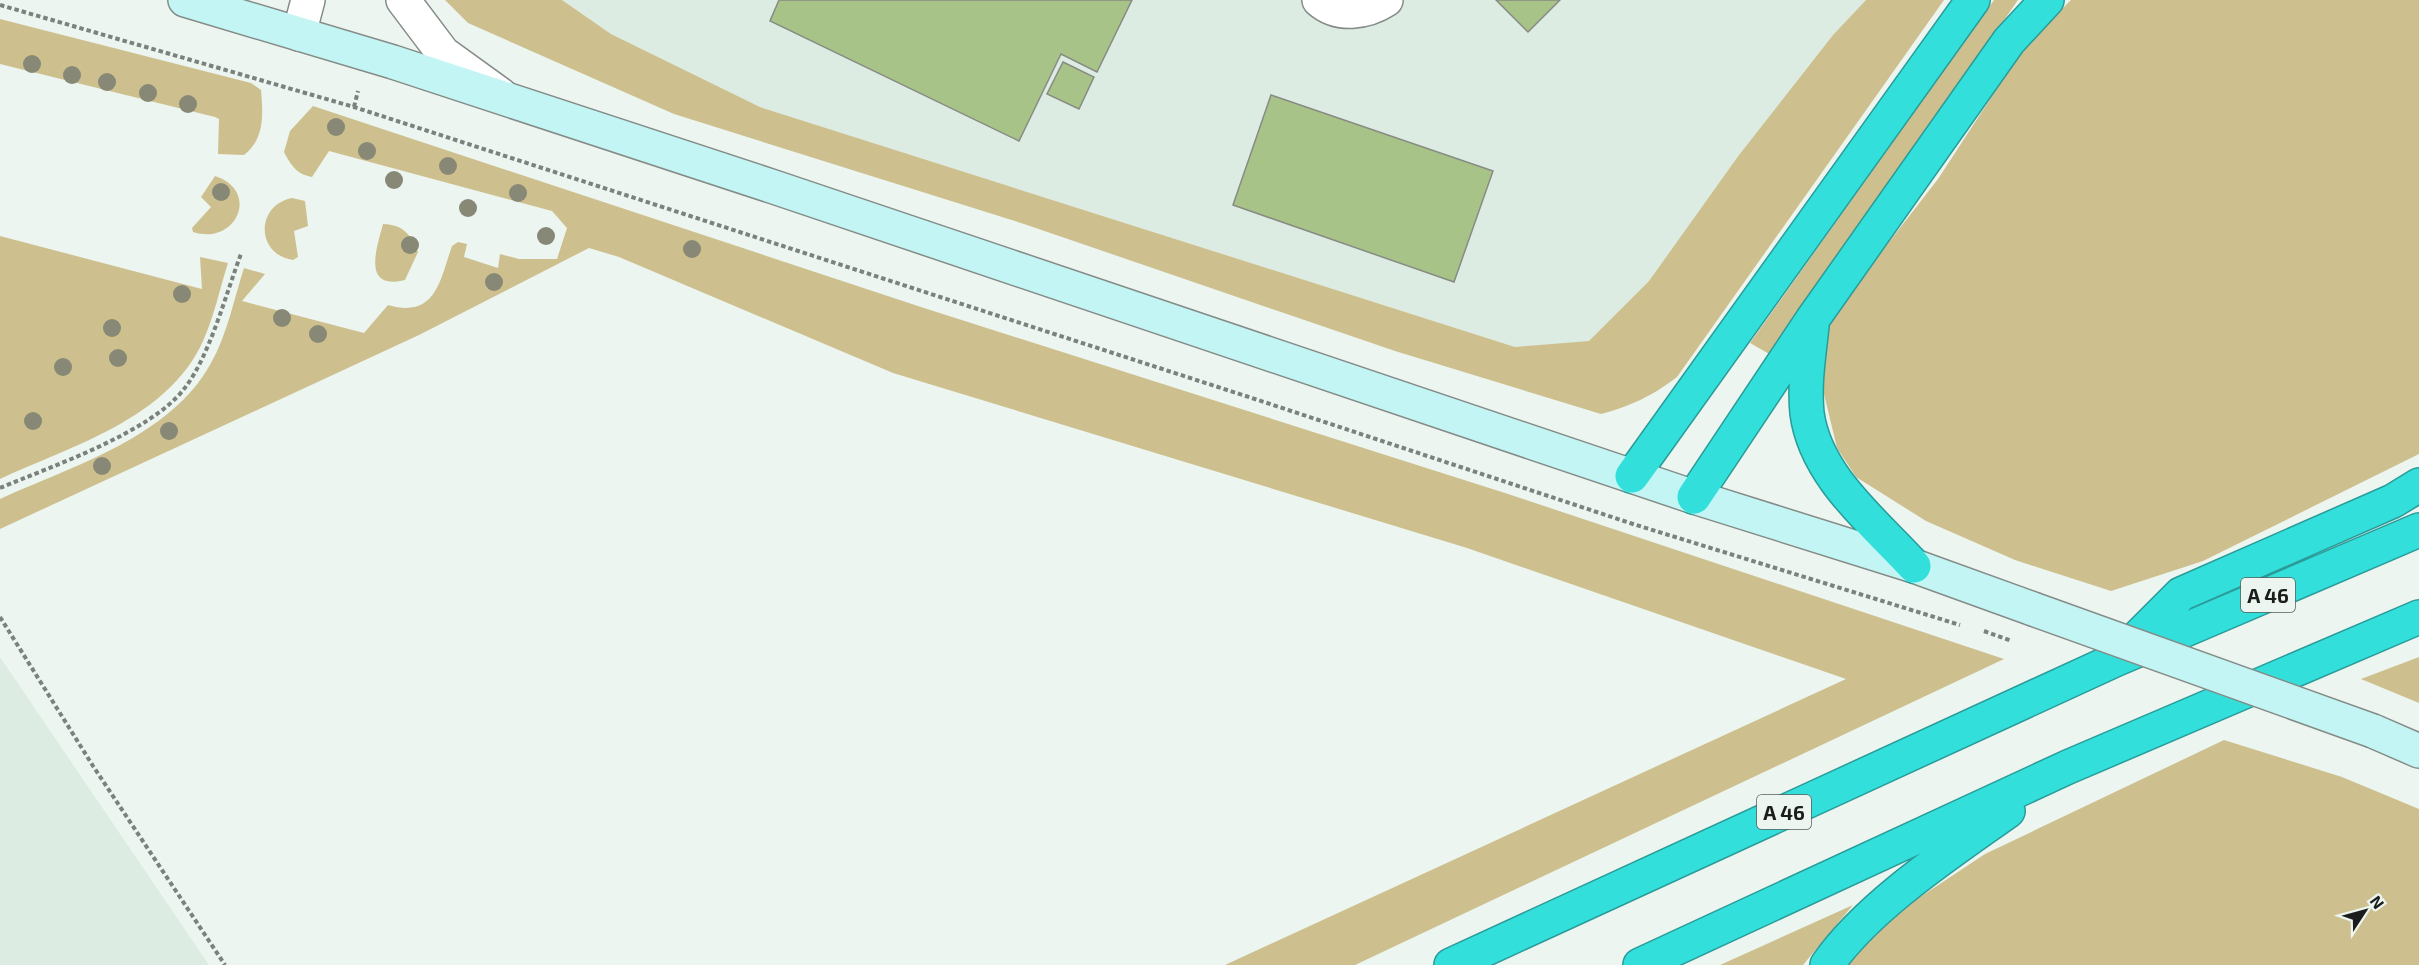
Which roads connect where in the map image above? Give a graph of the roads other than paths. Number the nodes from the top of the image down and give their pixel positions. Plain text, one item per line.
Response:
1 (185, 0) edge
2 (308, 0) edge
3 (403, 0) edge
4 (1319, 0) edge
5 (1386, 0) edge
6 (1973, 0) edge
7 (2047, 0) edge
8 (299, 34) junction
9 (510, 101) junction
10 (1812, 320) junction
11 (1632, 476) junction
12 (2419, 486) edge
13 (1694, 497) junction
14 (2419, 531) edge
15 (1914, 566) junction
16 (2419, 617) edge
17 (2117, 659) junction
18 (2419, 751) edge
19 (2068, 767) junction
20 (1450, 965) edge
21 (1640, 965) edge
22 (1827, 965) edge

1 - 8 main road
2 - 8 street
3 - 9 street
4 - 5 street
6 - 11 highway
7 - 10 highway
8 - 9 main road
9 - 11 main road
10 - 13 highway
10 - 15 highway
11 - 13 main road
12 - 17 highway
13 - 15 main road
14 - 17 highway, A 46
15 - 18 main road, bridge
16 - 19 highway
17 - 20 highway, A 46
19 - 21 highway
19 - 22 highway

